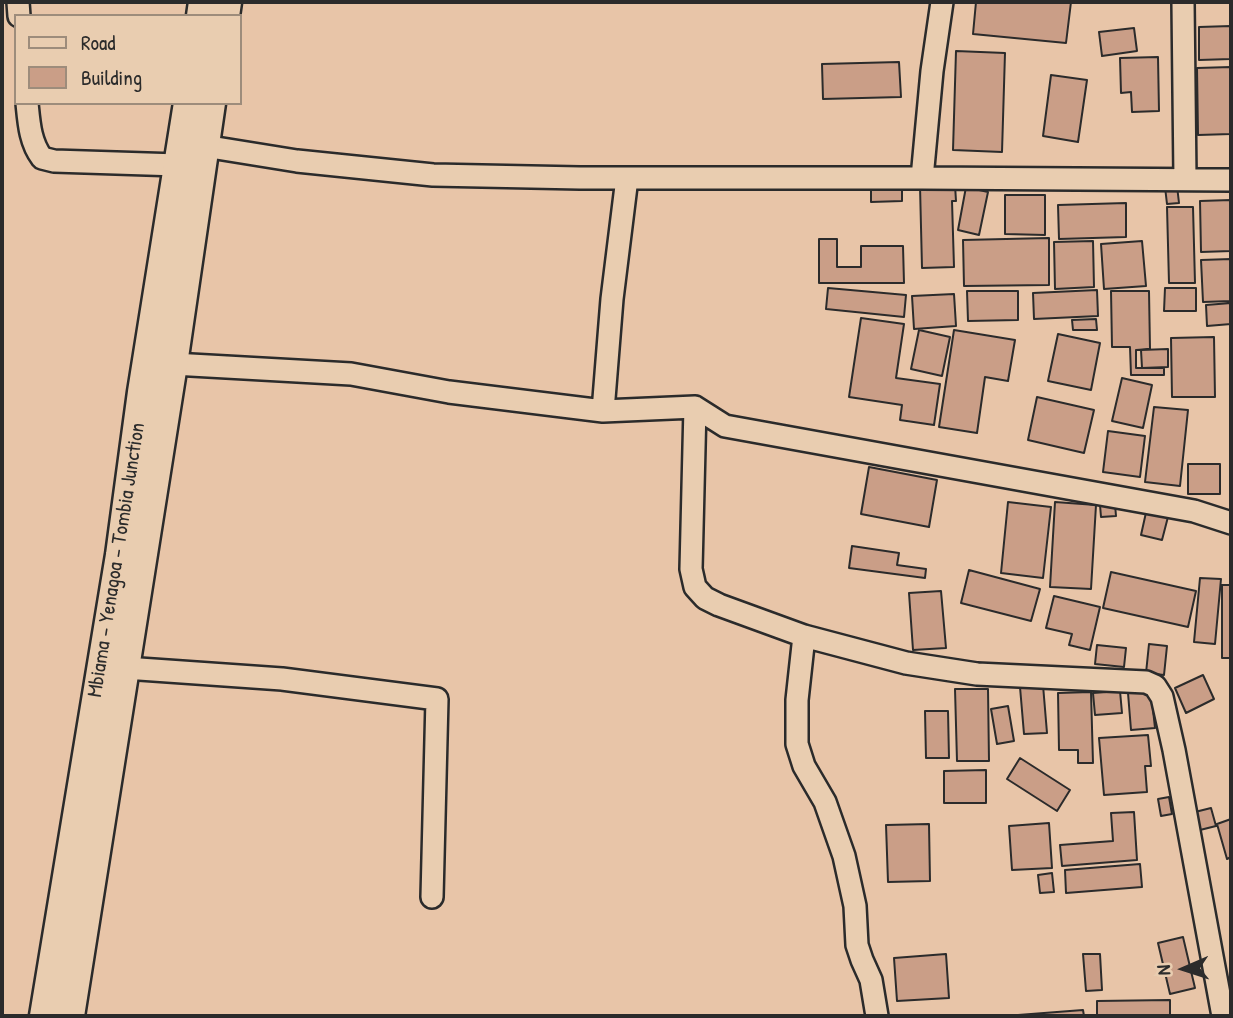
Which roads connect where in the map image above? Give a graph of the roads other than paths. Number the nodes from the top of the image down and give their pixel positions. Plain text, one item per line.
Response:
1 (942, 2) edge
2 (1183, 2) edge
3 (27, 105) edge
4 (188, 105) edge
5 (211, 105) edge
6 (204, 146) junction
7 (178, 165) junction
8 (627, 178) junction
9 (922, 178) junction
10 (1185, 179) junction
11 (1231, 180) edge
12 (173, 364) junction
13 (695, 407) junction
14 (603, 411) junction
15 (1231, 523) edge
16 (804, 636) junction
17 (125, 668) junction
18 (432, 897) dead end
19 (44, 1016) edge
20 (70, 1016) edge
21 (877, 1016) edge
22 (1223, 1016) edge

1 - 9 street
2 - 10 street
3 - 7 street
4 - 7 main road, Mbiama – Yenagoa – Tombia Junction
5 - 6 main road, Mbiama – Yenagoa – Tombia Junction
6 - 8 street
6 - 12 main road, Mbiama – Yenagoa – Tombia Junction
7 - 19 main road, Mbiama – Yenagoa – Tombia Junction
8 - 9 street
8 - 14 street
9 - 10 street
10 - 11 street
12 - 14 street
12 - 17 main road, Mbiama – Yenagoa – Tombia Junction
13 - 14 street
13 - 15 street
13 - 16 street
16 - 21 street
16 - 22 street
17 - 18 street
17 - 20 main road, Mbiama – Yenagoa – Tombia Junction

